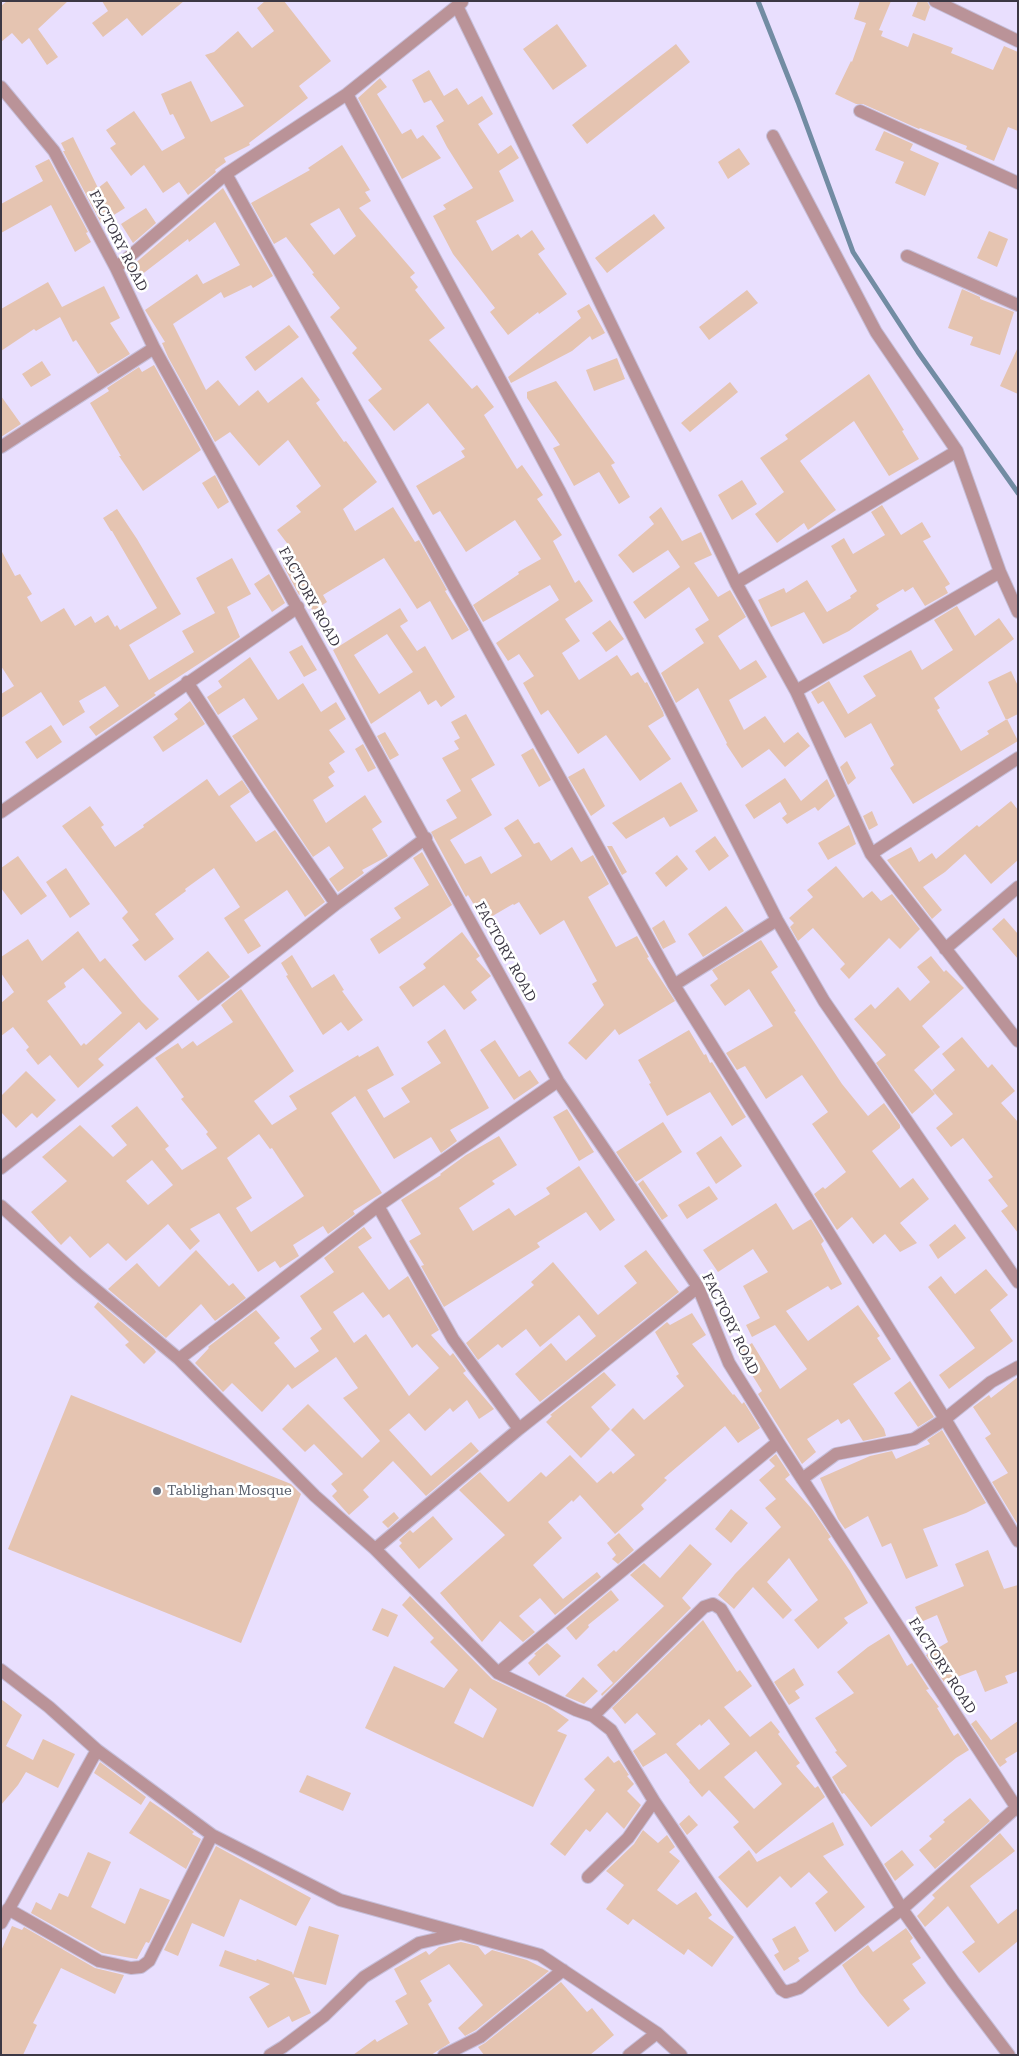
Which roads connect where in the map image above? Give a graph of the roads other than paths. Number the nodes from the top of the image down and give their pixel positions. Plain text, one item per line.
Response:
1 (935, 1) edge
2 (460, 4) edge
3 (1018, 40) edge
4 (1, 87) edge
5 (347, 94) junction
6 (860, 111) dead end
7 (773, 136) dead end
8 (226, 174) junction
9 (1018, 183) edge
10 (907, 256) dead end
11 (116, 268) junction
12 (1018, 305) edge
13 (154, 348) junction
14 (1, 448) edge
15 (957, 451) junction
16 (1000, 572) junction
17 (736, 583) junction
18 (298, 607) junction
19 (1018, 612) edge
20 (188, 682) junction
21 (796, 692) junction
22 (1018, 758) edge
23 (1, 812) edge
24 (426, 838) junction
25 (871, 854) junction
26 (1018, 887) edge
27 (336, 904) junction
28 (777, 920) junction
29 (945, 949) junction
30 (674, 985) junction
31 (1017, 1040) edge
32 (558, 1081) junction
33 (1, 1168) edge
34 (1, 1206) edge
35 (378, 1206) junction
36 (1018, 1282) edge
37 (698, 1287) junction
38 (179, 1359) junction
39 (1018, 1367) edge
40 (945, 1419) junction
41 (519, 1429) junction
42 (778, 1442) junction
43 (802, 1479) junction
44 (1018, 1541) edge
45 (375, 1549) junction
46 (1, 1670) edge
47 (498, 1673) junction
48 (593, 1716) junction
49 (97, 1750) junction
50 (654, 1801) junction
51 (1017, 1809) edge
52 (212, 1835) junction
53 (588, 1877) dead end
54 (8, 1909) junction
55 (902, 1909) junction
56 (1, 1923) edge
57 (460, 1934) junction
58 (563, 1970) junction
59 (657, 2033) junction
60 (270, 2055) edge
61 (444, 2055) edge
62 (629, 2055) edge
63 (681, 2055) edge
64 (1009, 2055) edge

1 - 3 street
2 - 5 street
2 - 17 street
4 - 11 street, FACTORY ROAD
5 - 8 street
5 - 28 street
6 - 9 street
7 - 15 street
8 - 11 street
8 - 30 street
10 - 12 street
11 - 13 street, FACTORY ROAD
13 - 14 street
13 - 18 street, FACTORY ROAD
15 - 16 street
15 - 17 street
16 - 19 street
16 - 21 street
17 - 21 street
18 - 20 street
18 - 24 street, FACTORY ROAD
20 - 23 street
20 - 27 street
21 - 25 street
22 - 25 street
24 - 27 street
24 - 32 street, FACTORY ROAD
25 - 29 street
26 - 29 street
27 - 33 street
28 - 30 street
28 - 36 street
29 - 31 street
30 - 40 street
32 - 35 street
32 - 37 street, FACTORY ROAD
34 - 38 street
35 - 38 street
35 - 41 street
37 - 41 street
37 - 42 street, FACTORY ROAD
38 - 45 street
39 - 40 street
40 - 43 street
40 - 44 street
41 - 45 street
42 - 43 street, FACTORY ROAD
42 - 47 street
43 - 51 street, FACTORY ROAD
45 - 47 street
46 - 49 street
47 - 48 street
48 - 50 street
48 - 55 street
49 - 52 street
49 - 54 street
50 - 53 street
50 - 55 street
51 - 55 street
52 - 54 street
52 - 57 street
54 - 56 street
55 - 64 street
57 - 58 street
57 - 60 street
58 - 59 street
58 - 61 street
59 - 62 street
59 - 63 street

